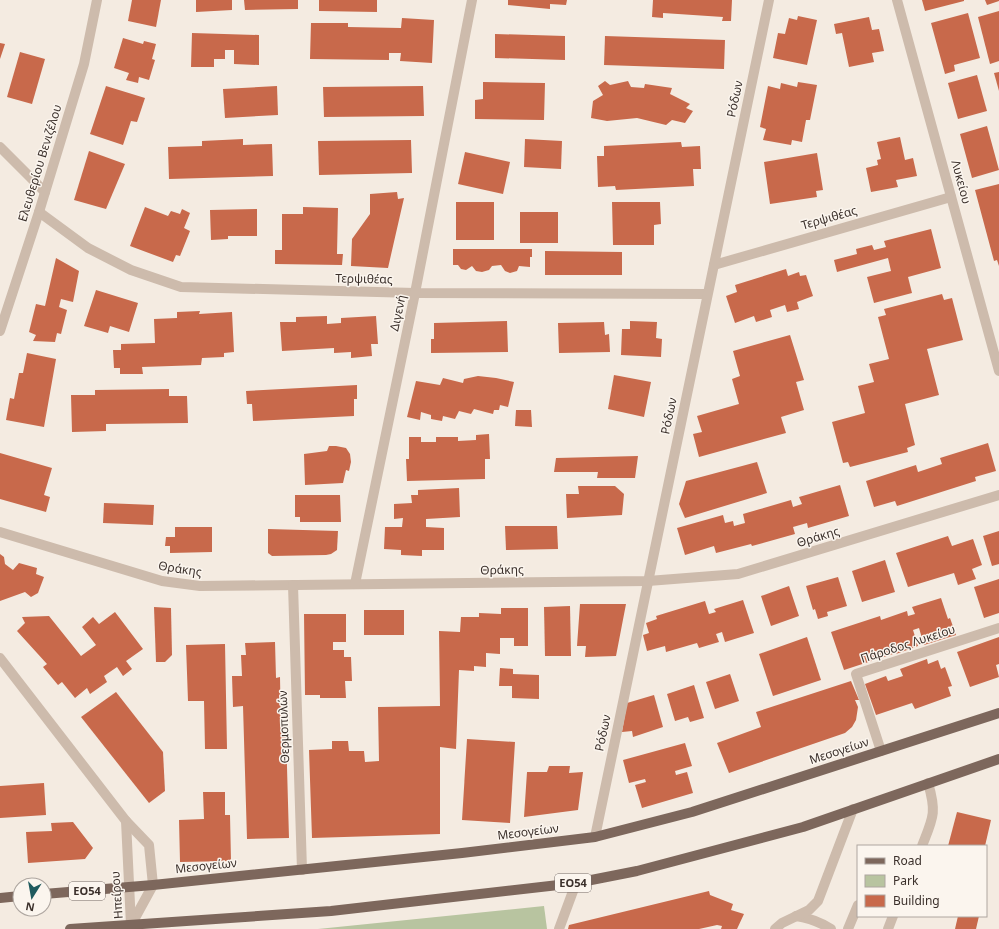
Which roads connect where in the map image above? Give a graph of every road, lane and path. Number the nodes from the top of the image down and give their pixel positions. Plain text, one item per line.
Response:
1 (97, 0) edge
2 (472, 0) edge
3 (769, 0) edge
4 (897, 0) edge
5 (0, 147) edge
6 (45, 192) junction
7 (951, 197) junction
8 (39, 212) junction
9 (714, 265) junction
10 (415, 293) junction
11 (707, 294) junction
12 (0, 331) edge
13 (999, 371) edge
14 (999, 495) edge
15 (0, 532) edge
16 (648, 581) junction
17 (356, 584) junction
18 (293, 585) junction
19 (999, 628) edge
20 (0, 658) edge
21 (999, 713) edge
22 (881, 751) junction
23 (999, 759) edge
24 (928, 783) junction
25 (853, 809) junction
26 (126, 821) junction
27 (595, 837) junction
28 (922, 845) edge
29 (302, 870) junction
30 (576, 883) junction
31 (153, 885) junction
32 (129, 887) junction
33 (52, 893) edge
34 (12, 897) edge
35 (0, 898) edge
36 (857, 907) edge
37 (796, 916) junction
38 (893, 917) edge
39 (130, 927) edge
40 (70, 929) edge
41 (559, 929) edge
42 (775, 929) edge
43 (831, 929) edge
44 (848, 929) edge
45 (888, 929) edge

1 - 6 street, Ελευθερίου Βενιζέλου
2 - 10 street, Διγενή
3 - 9 street, Ρόδων
4 - 7 street, Λυκείου
5 - 6 street
6 - 8 street, Ελευθερίου Βενιζέλου
7 - 9 street, Τερψιθέας
7 - 13 street, Λυκείου
8 - 10 street, Τερψιθέας
8 - 12 street, Ελευθερίου Βενιζέλου
9 - 11 street, Ρόδων
10 - 11 street, Τερψιθέας
10 - 17 street, Διγενή
11 - 16 street, Ρόδων
14 - 16 street, Θράκης
15 - 18 street, Θράκης
16 - 17 street, Θράκης
16 - 27 street, Ρόδων
17 - 18 street, Θράκης
18 - 29 street, Θερμοπυλών
19 - 22 street, Πάροδος Λυκείου
20 - 26 street
21 - 22 main road, Μεσογείων / ΕΟ54
22 - 27 main road, Μεσογείων / ΕΟ54
23 - 24 main road, ΕΟ54
24 - 25 main road, ΕΟ54
24 - 28 street
25 - 30 main road, ΕΟ54
25 - 37 street
26 - 31 street
26 - 32 street, Ηπείρου
27 - 29 main road, Μεσογείων / ΕΟ54
29 - 31 main road, Μεσογείων / ΕΟ54
30 - 39 main road, ΕΟ54
30 - 41 street
31 - 32 main road, Μεσογείων / ΕΟ54
31 - 39 street, Ηπείρου
32 - 33 main road, Μεσογείων / ΕΟ54
32 - 39 street, Ηπείρου
34 - 35 main road
36 - 44 street
37 - 42 street
37 - 43 street
38 - 45 street
39 - 40 main road, ΕΟ54

